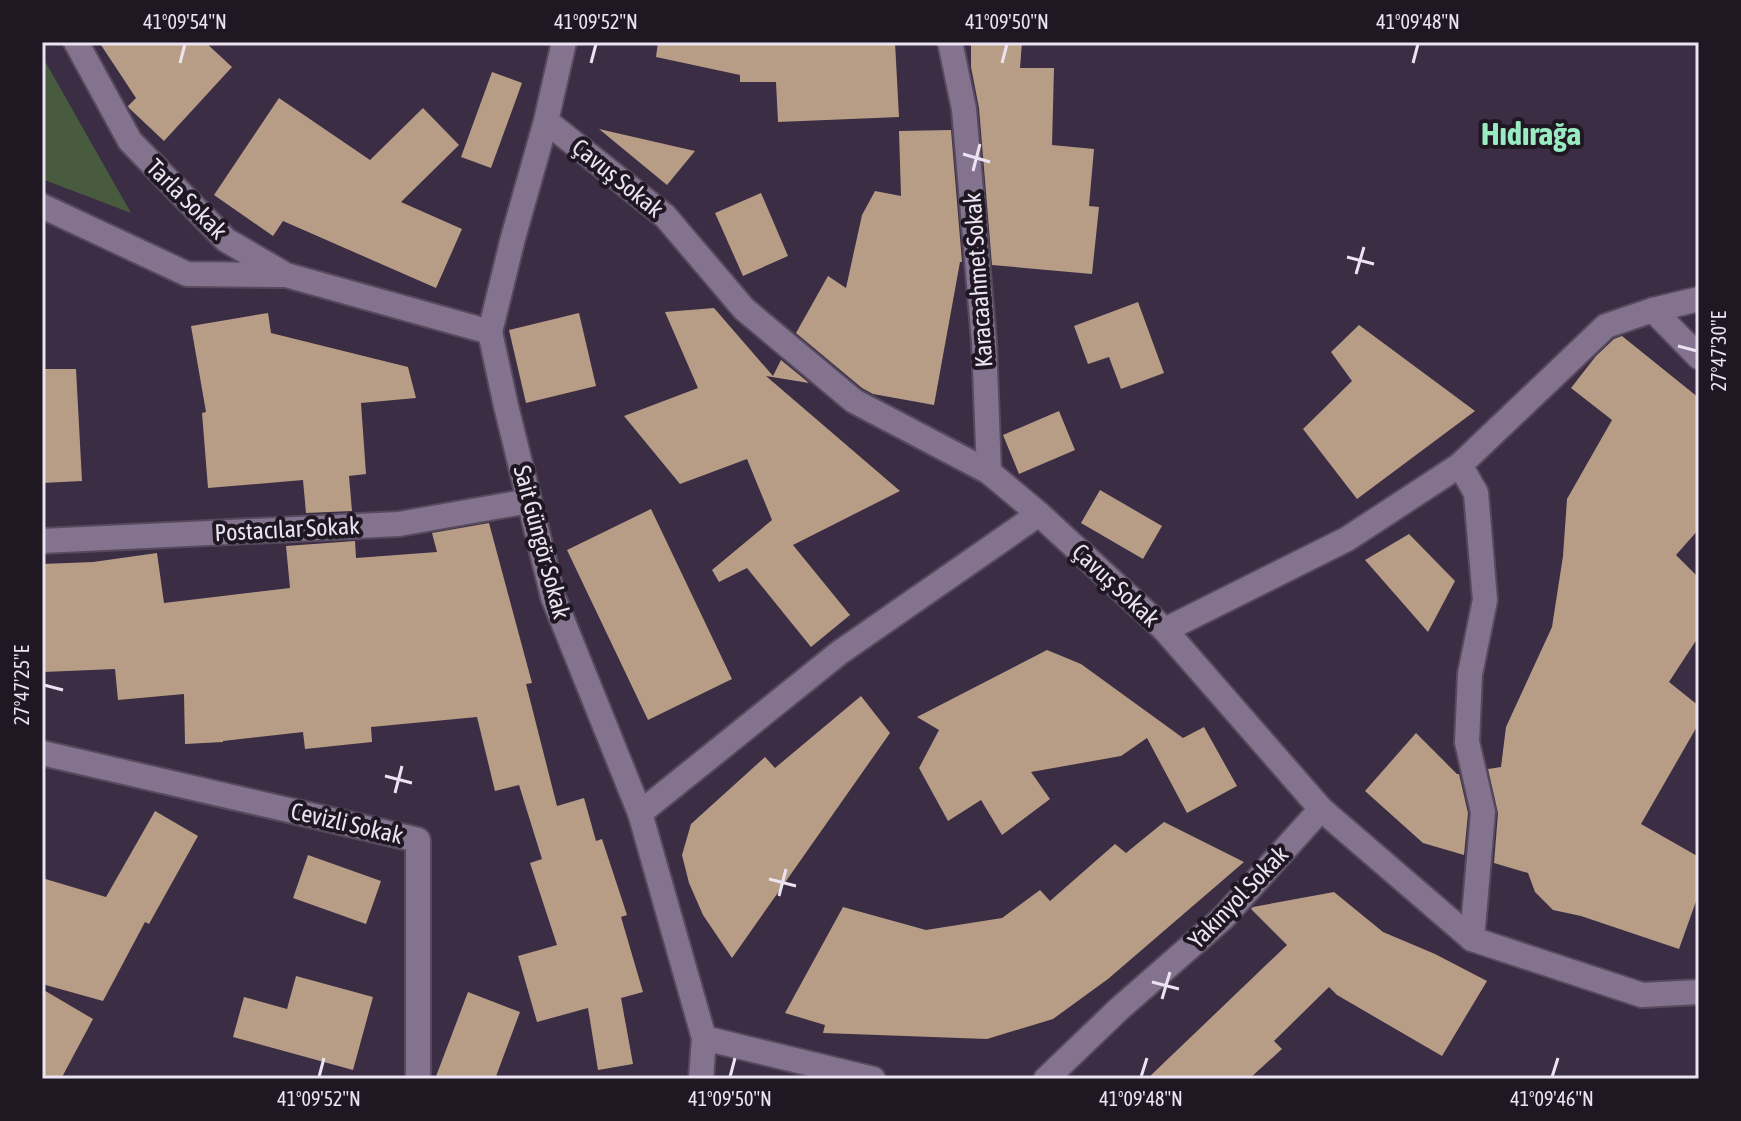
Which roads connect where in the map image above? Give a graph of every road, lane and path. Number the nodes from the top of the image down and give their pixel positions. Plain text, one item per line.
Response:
1 (76, 42) edge
2 (564, 42) edge
3 (950, 42) edge
4 (546, 121) junction
5 (42, 206) edge
6 (286, 275) junction
7 (1699, 299) edge
8 (1653, 310) junction
9 (490, 332) junction
10 (1699, 357) edge
11 (1460, 465) junction
12 (989, 472) junction
13 (529, 501) junction
14 (1039, 514) junction
15 (42, 541) edge
16 (1165, 630) junction
17 (42, 753) edge
18 (1321, 809) junction
19 (640, 813) junction
20 (1472, 939) junction
21 (1699, 992) edge
22 (704, 1038) junction
23 (418, 1079) edge
24 (701, 1079) edge
25 (873, 1079) edge
26 (1046, 1079) edge

1 - 6 street, Tarla Sokak
2 - 4 street, Sait Güngör Sokak
3 - 12 street, Karacaahmet Sokak
4 - 9 street, Sait Güngör Sokak
4 - 12 street, Çavuş Sokak
5 - 6 street
6 - 9 street, Tarla Sokak
7 - 8 street
8 - 10 street
8 - 11 street
9 - 13 street, Sait Güngör Sokak
11 - 16 street
11 - 20 street
12 - 14 street, Çavuş Sokak
13 - 15 street, Postacılar Sokak
13 - 19 street, Sait Güngör Sokak
14 - 16 street, Çavuş Sokak
14 - 19 street
16 - 18 street, Çavuş Sokak
17 - 23 street, Cevizli Sokak
18 - 20 street, Çavuş Sokak
18 - 26 street, Yakınyol Sokak
19 - 22 street, Sait Güngör Sokak
20 - 21 street, Çavuş Sokak
22 - 24 street, Sait Güngör Sokak
22 - 25 street

